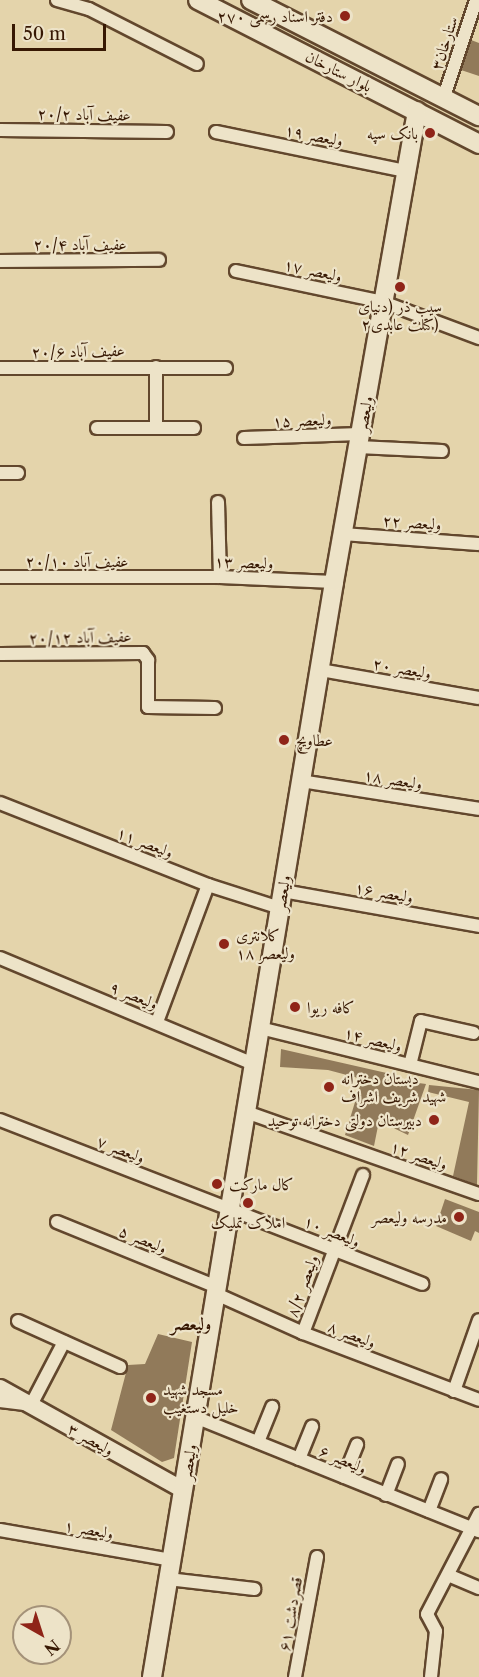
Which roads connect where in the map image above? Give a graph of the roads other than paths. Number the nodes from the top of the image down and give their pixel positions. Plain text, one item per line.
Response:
1 (57, 0) edge
2 (198, 0) edge
3 (476, 0) edge
4 (258, 2) edge
5 (91, 4) edge
6 (197, 64) dead end
7 (444, 97) junction
8 (417, 111) junction
9 (479, 116) edge
10 (0, 130) edge
11 (168, 132) dead end
12 (216, 132) dead end
13 (479, 144) edge
14 (406, 171) junction
15 (159, 260) dead end
16 (0, 261) edge
17 (236, 271) dead end
18 (383, 302) junction
19 (479, 338) edge
20 (156, 366) junction
21 (226, 368) dead end
22 (0, 369) edge
23 (98, 428) dead end
24 (156, 428) junction
25 (194, 428) dead end
26 (244, 438) dead end
27 (359, 441) junction
28 (442, 451) dead end
29 (0, 473) edge
30 (18, 473) dead end
31 (219, 502) dead end
32 (342, 534) junction
33 (479, 544) edge
34 (0, 577) edge
35 (220, 577) junction
36 (153, 578) joint
37 (334, 582) junction
38 (0, 654) edge
39 (320, 670) junction
40 (479, 698) edge
41 (215, 708) dead end
42 (301, 781) junction
43 (0, 803) edge
44 (479, 809) edge
45 (208, 885) junction
46 (281, 900) junction
47 (479, 926) edge
48 (0, 958) edge
49 (157, 1022) junction
50 (260, 1028) junction
51 (474, 1033) dead end
52 (254, 1064) junction
53 (410, 1065) junction
54 (479, 1082) edge
55 (246, 1112) junction
56 (0, 1120) edge
57 (363, 1176) dead end
58 (479, 1194) edge
59 (230, 1208) junction
60 (57, 1222) dead end
61 (333, 1250) junction
62 (422, 1284) dead end
63 (216, 1291) junction
64 (479, 1320) edge
65 (18, 1321) dead end
66 (303, 1333) junction
67 (64, 1342) junction
68 (120, 1367) dead end
69 (0, 1388) edge
70 (454, 1390) junction
71 (479, 1400) edge
72 (0, 1401) edge
73 (31, 1405) junction
74 (272, 1407) dead end
75 (195, 1417) junction
76 (312, 1426) dead end
77 (258, 1442) junction
78 (357, 1444) dead end
79 (299, 1459) junction
80 (398, 1464) dead end
81 (344, 1477) junction
82 (441, 1479) dead end
83 (183, 1490) junction
84 (386, 1495) junction
85 (429, 1511) junction
86 (479, 1514) edge
87 (0, 1530) edge
88 (476, 1530) edge
89 (317, 1557) dead end
90 (172, 1560) junction
91 (448, 1575) junction
92 (168, 1579) junction
93 (479, 1588) edge
94 (254, 1589) dead end
95 (152, 1677) edge
96 (295, 1677) edge
97 (431, 1677) edge

1 - 5 street
2 - 8 main road, بلوار ستارخان
3 - 7 street, ستارخان۳
4 - 7 main road, بلوار ستارخان
5 - 6 street
7 - 9 main road, بلوار ستارخان
8 - 13 main road, بلوار ستارخان
8 - 14 main road, ولیعصر
10 - 11 street, عفیف آباد ۲۰/۲
12 - 14 street, ۱۹ ولیعصر
14 - 18 main road, ولیعصر
15 - 16 street, عفیف آباد ۲۰/۴
17 - 18 street, ۱۷ ولیعصر
18 - 19 street, ۱۷ ولیعصر
18 - 27 main road, ولیعصر
20 - 21 street, عفیف آباد ۲۰/۶
20 - 22 street, عفیف آباد ۲۰/۶
20 - 24 street
23 - 24 street
24 - 25 street
26 - 27 street, ۱۵ ولیعصر
27 - 28 street, ۱۵ ولیعصر
27 - 32 main road, ولیعصر
29 - 30 street
31 - 35 street
32 - 33 street, ۲۲ ولیعصر
32 - 37 main road, ولیعصر
34 - 36 street, عفیف آباد ۲۰/۱۰
35 - 36 street, ۱۳ ولیعصر
35 - 37 street, ۱۳ ولیعصر
37 - 39 main road, ولیعصر
38 - 41 street, عفیف آباد ۲۰/۱۲
39 - 40 street, ۲۰ ولیعصر
39 - 42 main road, ولیعصر
42 - 44 street, ۱۸ ولیعصر
42 - 46 main road, ولیعصر
43 - 45 street, ۱۱ ولیعصر
45 - 46 street, ۱۱ ولیعصر
45 - 49 street
46 - 47 street, ۱۶ ولیعصر
46 - 50 main road, ولیعصر
48 - 49 street, ۹ ولیعصر
49 - 52 street, ۹ ولیعصر
50 - 52 main road, ولیعصر
50 - 53 street, ۱۴ ولیعصر
51 - 53 street
52 - 55 main road, ولیعصر
53 - 54 street, ۱۴ ولیعصر
55 - 58 street, ۱۲ ولیعصر
55 - 59 main road, ولیعصر
56 - 59 street, ۷ ولیعصر
57 - 61 street, ۸/۲ ولیعصر
59 - 61 street, ۱۰ ولیعصر
59 - 63 main road, ولیعصر
60 - 63 street, ۵ ولیعصر
61 - 62 street, ۱۰ ولیعصر
61 - 66 street, ۸/۲ ولیعصر
63 - 66 street, ۸ ولیعصر
63 - 75 main road, ولیعصر
64 - 70 street
65 - 67 street
66 - 70 street, ۸ ولیعصر
67 - 68 street
67 - 73 street
69 - 73 street, ۳ ولیعصر
70 - 71 street, ۸ ولیعصر
72 - 73 street
73 - 83 street, ۳ ولیعصر
74 - 77 street
75 - 77 street, ۶ ولیعصر
75 - 83 main road, ولیعصر
76 - 79 street
77 - 79 street, ۶ ولیعصر
78 - 81 street
79 - 81 street, ۶ ولیعصر
80 - 84 street
81 - 84 street, ۶ ولیعصر
82 - 85 street
83 - 90 main road, ولیعصر
84 - 85 street, ۶ ولیعصر
85 - 88 street, ۶ ولیعصر
86 - 88 street
87 - 90 street, ۱ ولیعصر
88 - 91 street
89 - 96 street, ۶۱ قصردشت
90 - 92 main road, ولیعصر
91 - 93 street
91 - 97 street
92 - 94 street
92 - 95 main road, ولیعصر

